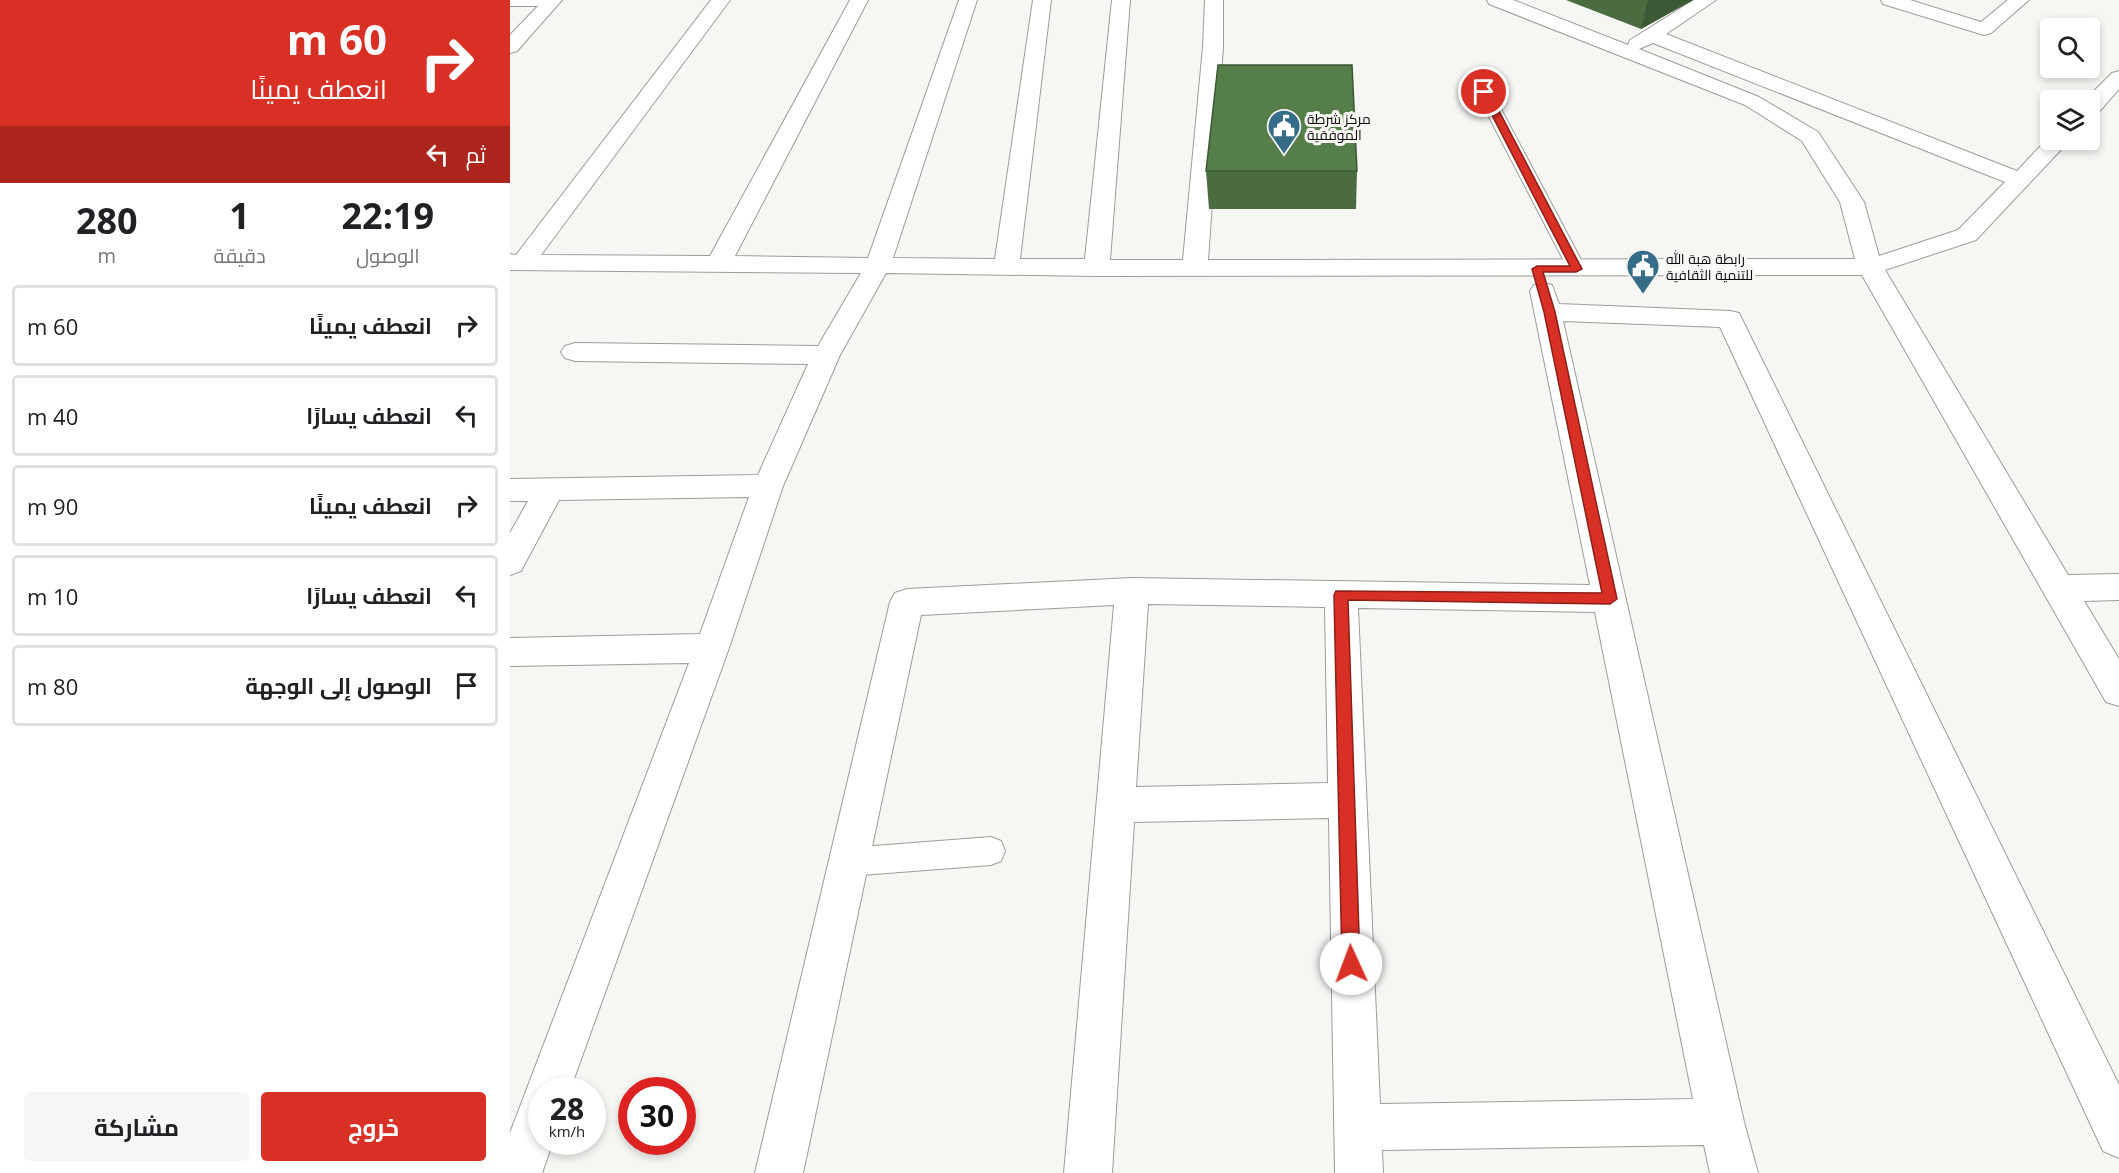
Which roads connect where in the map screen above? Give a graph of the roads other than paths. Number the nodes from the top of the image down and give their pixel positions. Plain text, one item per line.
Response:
1 (510, 0) edge
2 (552, 0) edge
3 (721, 0) edge
4 (859, 0) edge
5 (968, 0) edge
6 (1042, 0) edge
7 (1121, 0) edge
8 (1214, 0) edge
9 (1496, 0) edge
10 (1707, 0) edge
11 (1890, 0) edge
12 (2020, 0) edge
13 (1651, 35) junction
14 (510, 47) edge
15 (1626, 51) junction
16 (2119, 77) edge
17 (1484, 92) dead end
18 (2100, 97) edge
19 (2049, 150) edge
20 (2020, 180) junction
21 (517, 262) edge
22 (718, 265) junction
23 (877, 267) junction
24 (1005, 267) junction
25 (1870, 267) junction
26 (1097, 268) junction
27 (1195, 268) junction
28 (1537, 269) junction
29 (1576, 269) junction
30 (1549, 312) junction
31 (575, 352) dead end
32 (826, 356) junction
33 (768, 486) junction
34 (510, 490) edge
35 (549, 490) junction
36 (510, 562) edge
37 (2119, 587) edge
38 (2060, 588) junction
39 (1132, 591) junction
40 (1341, 595) junction
41 (1610, 599) junction
42 (712, 648) junction
43 (510, 652) edge
44 (2119, 691) edge
45 (1347, 800) junction
46 (1116, 805) junction
47 (991, 851) dead end
48 (848, 862) junction
49 (554, 1077) edge
50 (1721, 1122) junction
51 (1356, 1127) junction
52 (2119, 1135) edge
53 (528, 1146) edge
54 (518, 1173) edge
55 (779, 1173) edge
56 (1088, 1173) edge
57 (1359, 1173) edge
58 (1734, 1173) edge

1 - 2 street
2 - 14 street
3 - 21 street
4 - 22 street
5 - 23 street
6 - 24 street
7 - 26 street
8 - 27 street
9 - 15 street
10 - 13 street
11 - 12 street
13 - 15 street
13 - 20 street
15 - 25 street
16 - 18 street
17 - 29 lane
19 - 20 street
20 - 25 street
21 - 22 street
22 - 23 street
23 - 24 street
23 - 32 street
24 - 26 street
25 - 29 street
25 - 38 street
26 - 27 street
27 - 28 street
28 - 29 street
28 - 30 street
30 - 41 street
30 - 52 street
31 - 32 street
32 - 33 street
33 - 35 street
33 - 42 street
34 - 35 street
35 - 36 street
37 - 38 street
38 - 44 street
39 - 40 street
39 - 46 street
39 - 48 street
40 - 41 street
40 - 45 street
41 - 50 street
42 - 43 street
42 - 49 street
45 - 46 street
45 - 51 street
46 - 56 street
47 - 48 lane
48 - 55 street
50 - 51 street
50 - 58 street
51 - 57 street
53 - 54 street

